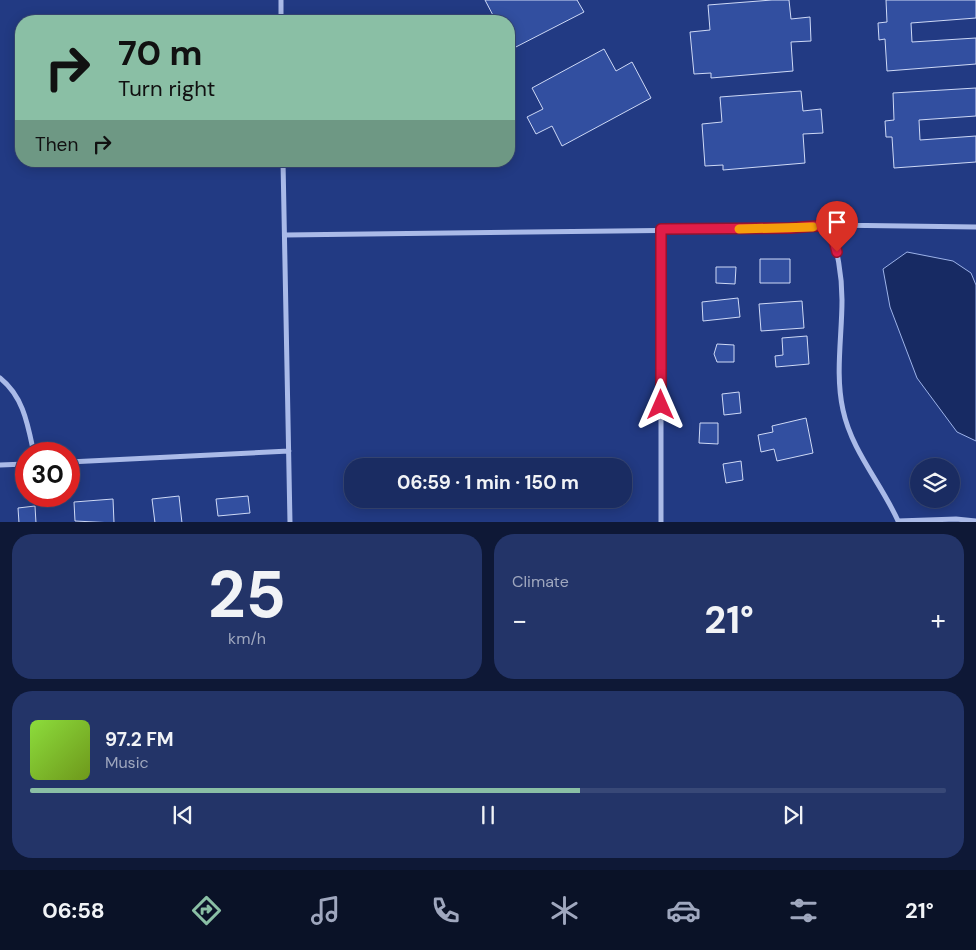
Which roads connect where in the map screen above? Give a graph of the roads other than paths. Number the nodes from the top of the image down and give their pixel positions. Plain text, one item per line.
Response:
1 (281, 0) edge
2 (281, 15) edge
3 (283, 167) edge
4 (830, 225) junction
5 (976, 227) edge
6 (661, 229) junction
7 (285, 235) junction
8 (0, 378) edge
9 (31, 442) edge
10 (289, 451) junction
11 (80, 461) edge
12 (15, 464) edge
13 (0, 465) edge
14 (976, 521) edge
15 (290, 522) edge
16 (660, 522) edge
17 (898, 522) edge

1 - 2 street
3 - 7 street
4 - 5 street
4 - 6 street
4 - 17 street
6 - 7 street
6 - 16 street
7 - 10 street
8 - 9 street
10 - 11 street
10 - 15 street
12 - 13 street
14 - 17 street

